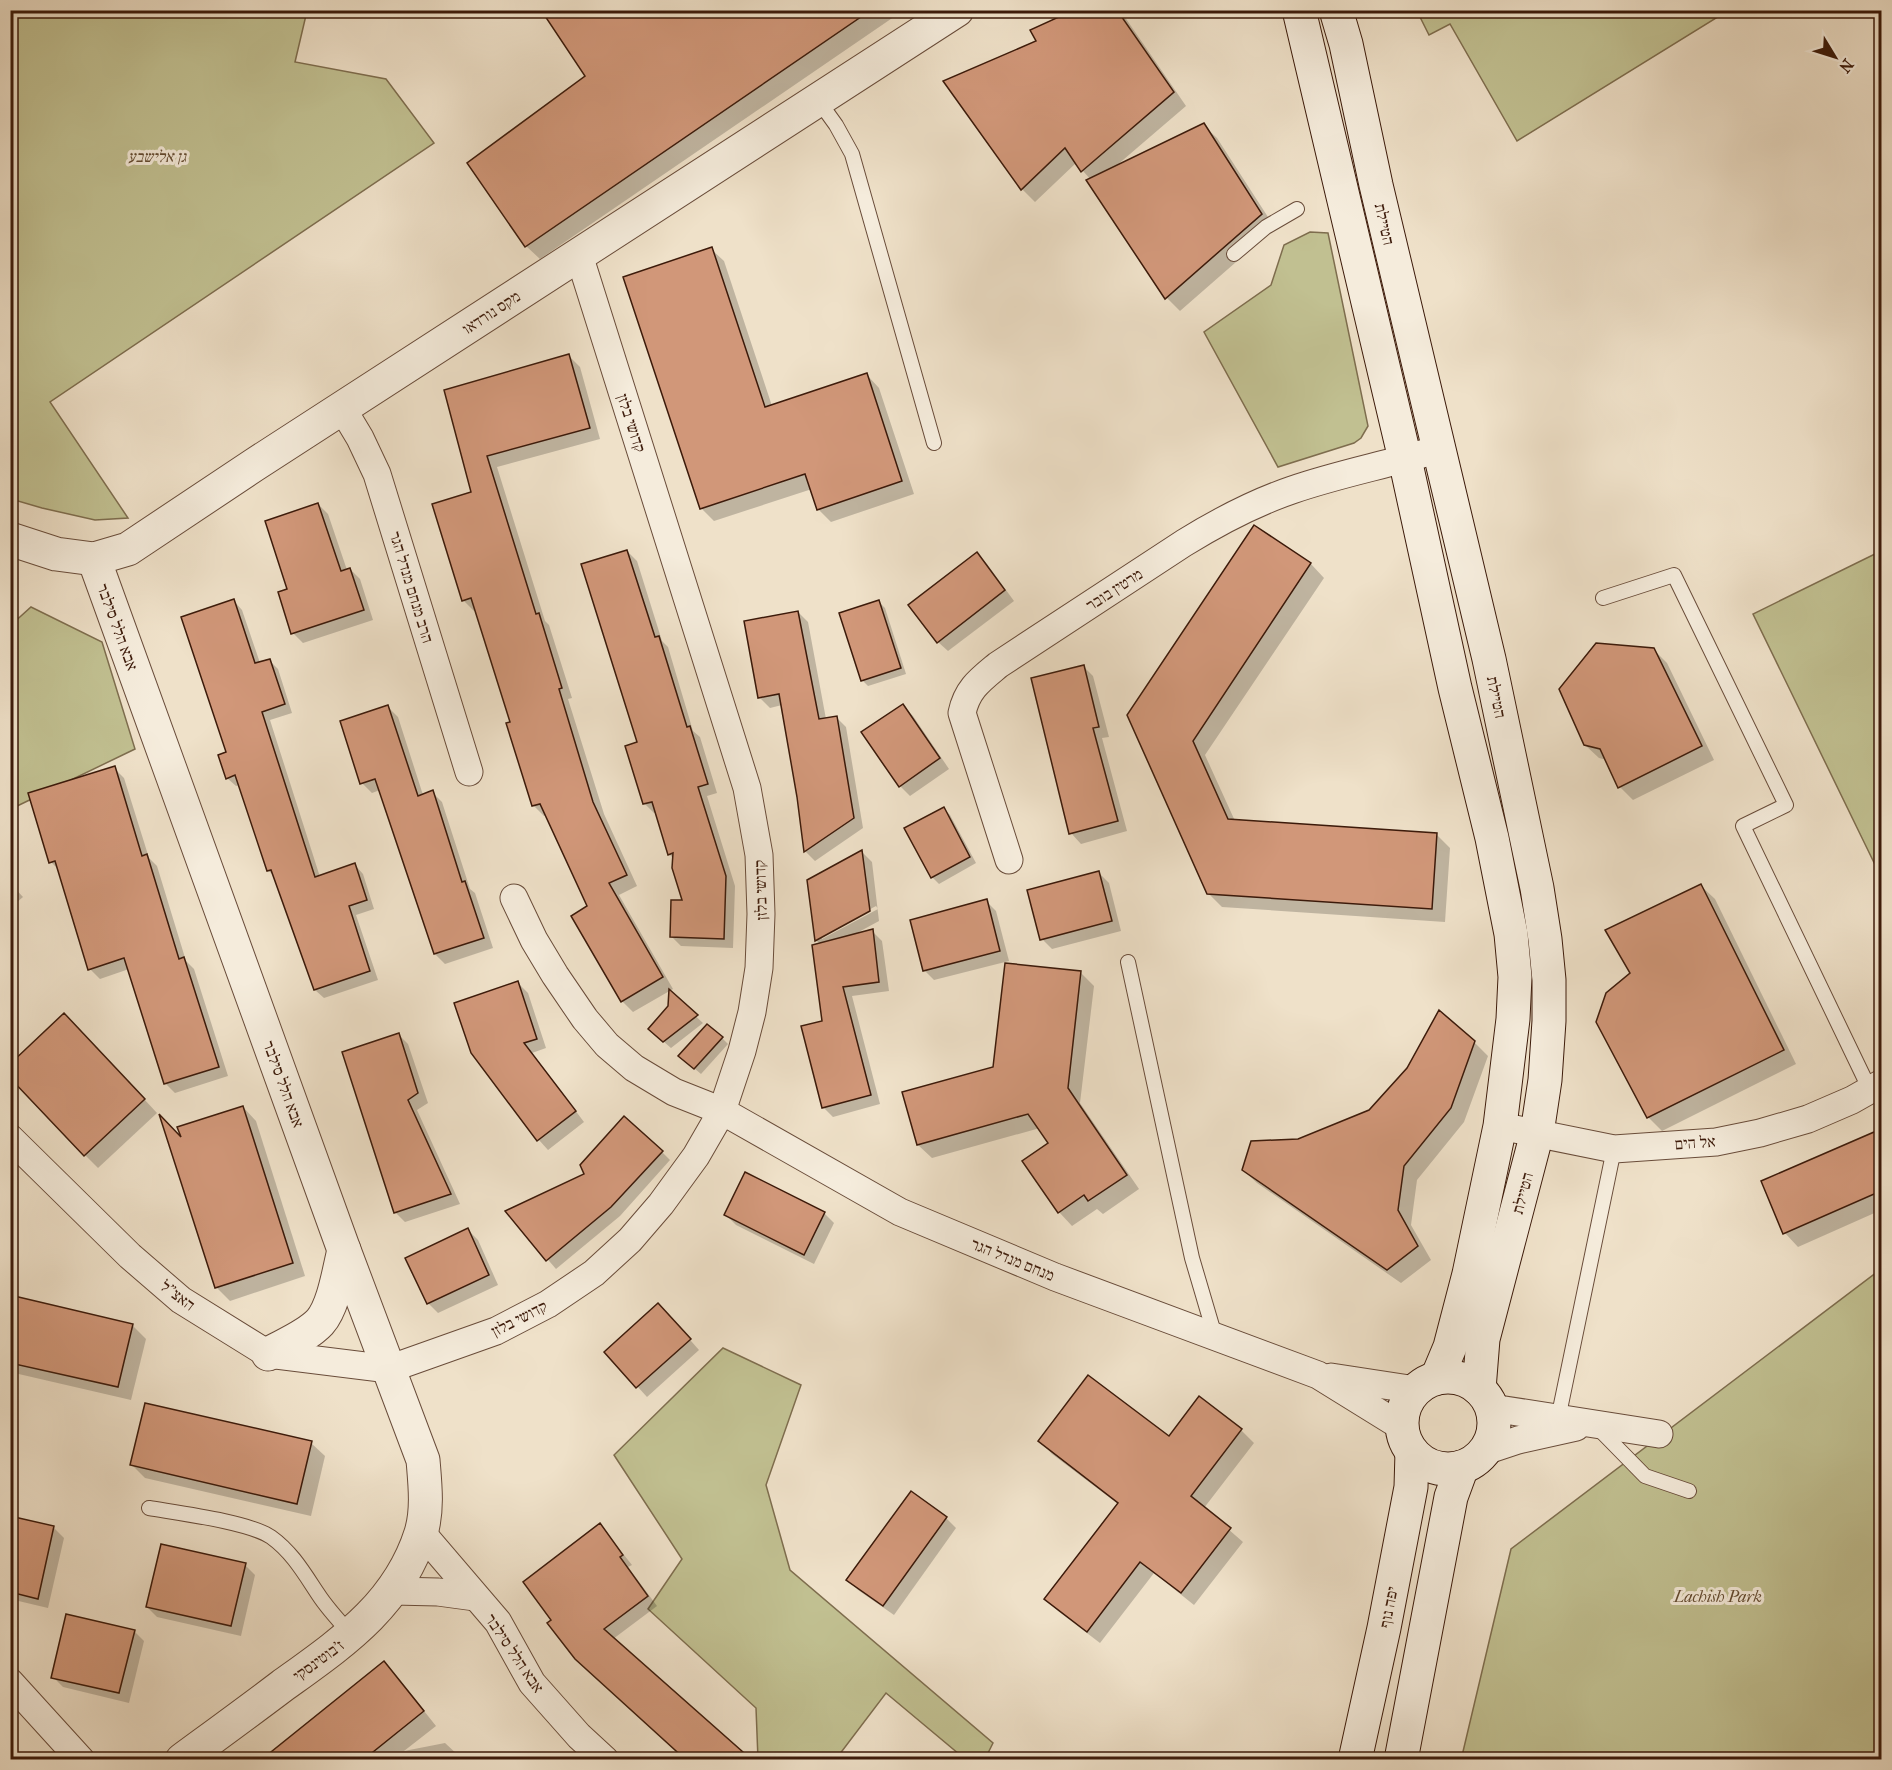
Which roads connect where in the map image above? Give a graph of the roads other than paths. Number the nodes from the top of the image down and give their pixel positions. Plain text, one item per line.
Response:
1 (957, 10) edge
2 (1299, 10) edge
3 (1336, 10) edge
4 (818, 100) junction
5 (1376, 185) junction
6 (1345, 207) junction
7 (1297, 209) dead end
8 (1234, 254) dead end
9 (579, 255) junction
10 (342, 408) junction
11 (934, 443) dead end
12 (1438, 450) junction
13 (1405, 459) junction
14 (10, 539) edge
15 (94, 559) junction
16 (1603, 598) dead end
17 (469, 772) dead end
18 (1010, 860) dead end
19 (513, 898) dead end
20 (1128, 962) dead end
21 (1876, 1086) edge
22 (722, 1111) junction
23 (1500, 1126) junction
24 (1538, 1133) junction
25 (10, 1138) edge
26 (1614, 1149) junction
27 (344, 1250) junction
28 (1215, 1336) junction
29 (268, 1354) junction
30 (389, 1369) junction
31 (1318, 1375) junction
32 (1427, 1384) junction
33 (1485, 1398) junction
34 (1558, 1419) junction
35 (1593, 1423) junction
36 (1659, 1434) dead end
37 (1407, 1440) junction
38 (1473, 1459) junction
39 (1689, 1491) dead end
40 (149, 1508) dead end
41 (421, 1532) junction
42 (393, 1591) junction
43 (475, 1597) junction
44 (352, 1635) junction
45 (10, 1682) edge
46 (81, 1760) edge
47 (182, 1760) edge
48 (605, 1760) edge
49 (1355, 1760) edge
50 (1401, 1760) edge

1 - 4 main road, מקס נורדאו
2 - 6 main road
3 - 5 main road, הטיילת
4 - 9 main road, מקס נורדאו
4 - 11 lane
5 - 6 lane
5 - 12 main road, הטיילת
6 - 13 main road
7 - 8 lane
9 - 10 main road, מקס נורדאו
9 - 22 street, קדושי בלזן
10 - 15 main road, מקס נורדאו
10 - 17 street, הרב מנחם מנדל הגר
12 - 13 street, מרטין בובר
12 - 24 main road, הטיילת
13 - 18 street, מרטין בובר
13 - 23 main road
14 - 15 main road, מקס נורדאו
15 - 27 main road, אבא הלל סילבר
16 - 21 lane
19 - 22 street
20 - 28 lane
21 - 26 street, אל הים
22 - 28 street, מנחם מנדל הגר
22 - 30 street, קדושי בלזן
23 - 24 street, אל הים
23 - 32 main road
24 - 26 street, אל הים
24 - 33 main road, הטיילת
25 - 29 street, האצ"ל
26 - 34 lane
27 - 29 main road
27 - 30 main road, אבא הלל סילבר
28 - 31 street, מנחם מנדל הגר
29 - 30 street, האצ"ל
30 - 41 main road, אבא הלל סילבר
31 - 32 street
31 - 37 street
32 - 33 main road
32 - 37 main road
33 - 34 street
33 - 38 main road
34 - 35 street
35 - 36 street
35 - 38 street
35 - 39 lane
37 - 38 main road
37 - 49 main road, יפה נוף
38 - 50 main road
40 - 44 lane
41 - 42 main road, ז'בוטינסקי
41 - 43 street, אבא הלל סילבר
42 - 43 street, אבא הלל סילבר
42 - 44 main road, ז'בוטינסקי
43 - 48 street, אבא הלל סילבר
44 - 47 main road, ז'בוטינסקי
45 - 46 street

